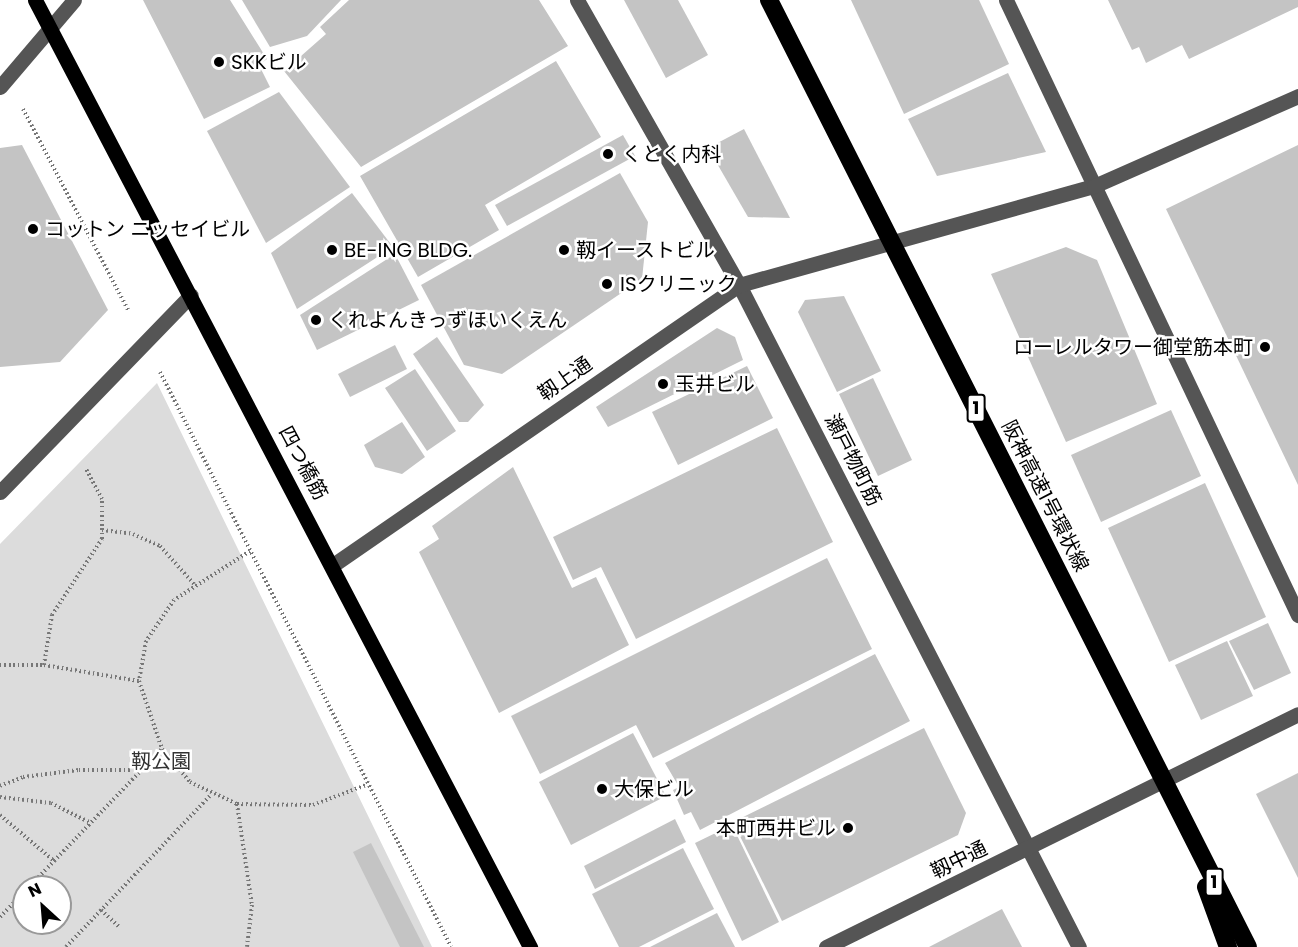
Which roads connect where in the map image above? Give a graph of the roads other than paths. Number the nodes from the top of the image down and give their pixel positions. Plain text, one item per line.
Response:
1 (35, 0) edge
2 (74, 0) edge
3 (577, 0) edge
4 (769, 0) edge
5 (1006, 0) edge
6 (51, 27) junction
7 (4, 83) edge
8 (1298, 96) edge
9 (1094, 186) junction
10 (739, 285) junction
11 (191, 295) junction
12 (0, 492) edge
13 (333, 565) junction
14 (1298, 615) edge
15 (1298, 714) edge
16 (1180, 817) junction
17 (1030, 849) junction
18 (530, 947) edge
19 (826, 947) edge
20 (1079, 947) edge
21 (1228, 947) edge
22 (1250, 947) edge

1 - 6 main road, 四つ橋筋
2 - 6 street
3 - 10 street, 瀬戸物町筋
4 - 16 highway, 阪神高速1号環状線 / 1
5 - 9 street
6 - 7 street
6 - 11 main road, 四つ橋筋
8 - 9 street, 靱上通
9 - 10 street, 靱上通
9 - 14 street
10 - 13 street, 靱上通
10 - 17 street, 瀬戸物町筋
11 - 12 street
11 - 13 main road, 四つ橋筋
13 - 18 main road, 四つ橋筋
15 - 17 street, 靱中通
16 - 21 highway
16 - 22 highway, 阪神高速1号環状線 / 1
17 - 19 street, 靱中通
17 - 20 street, 瀬戸物町筋

